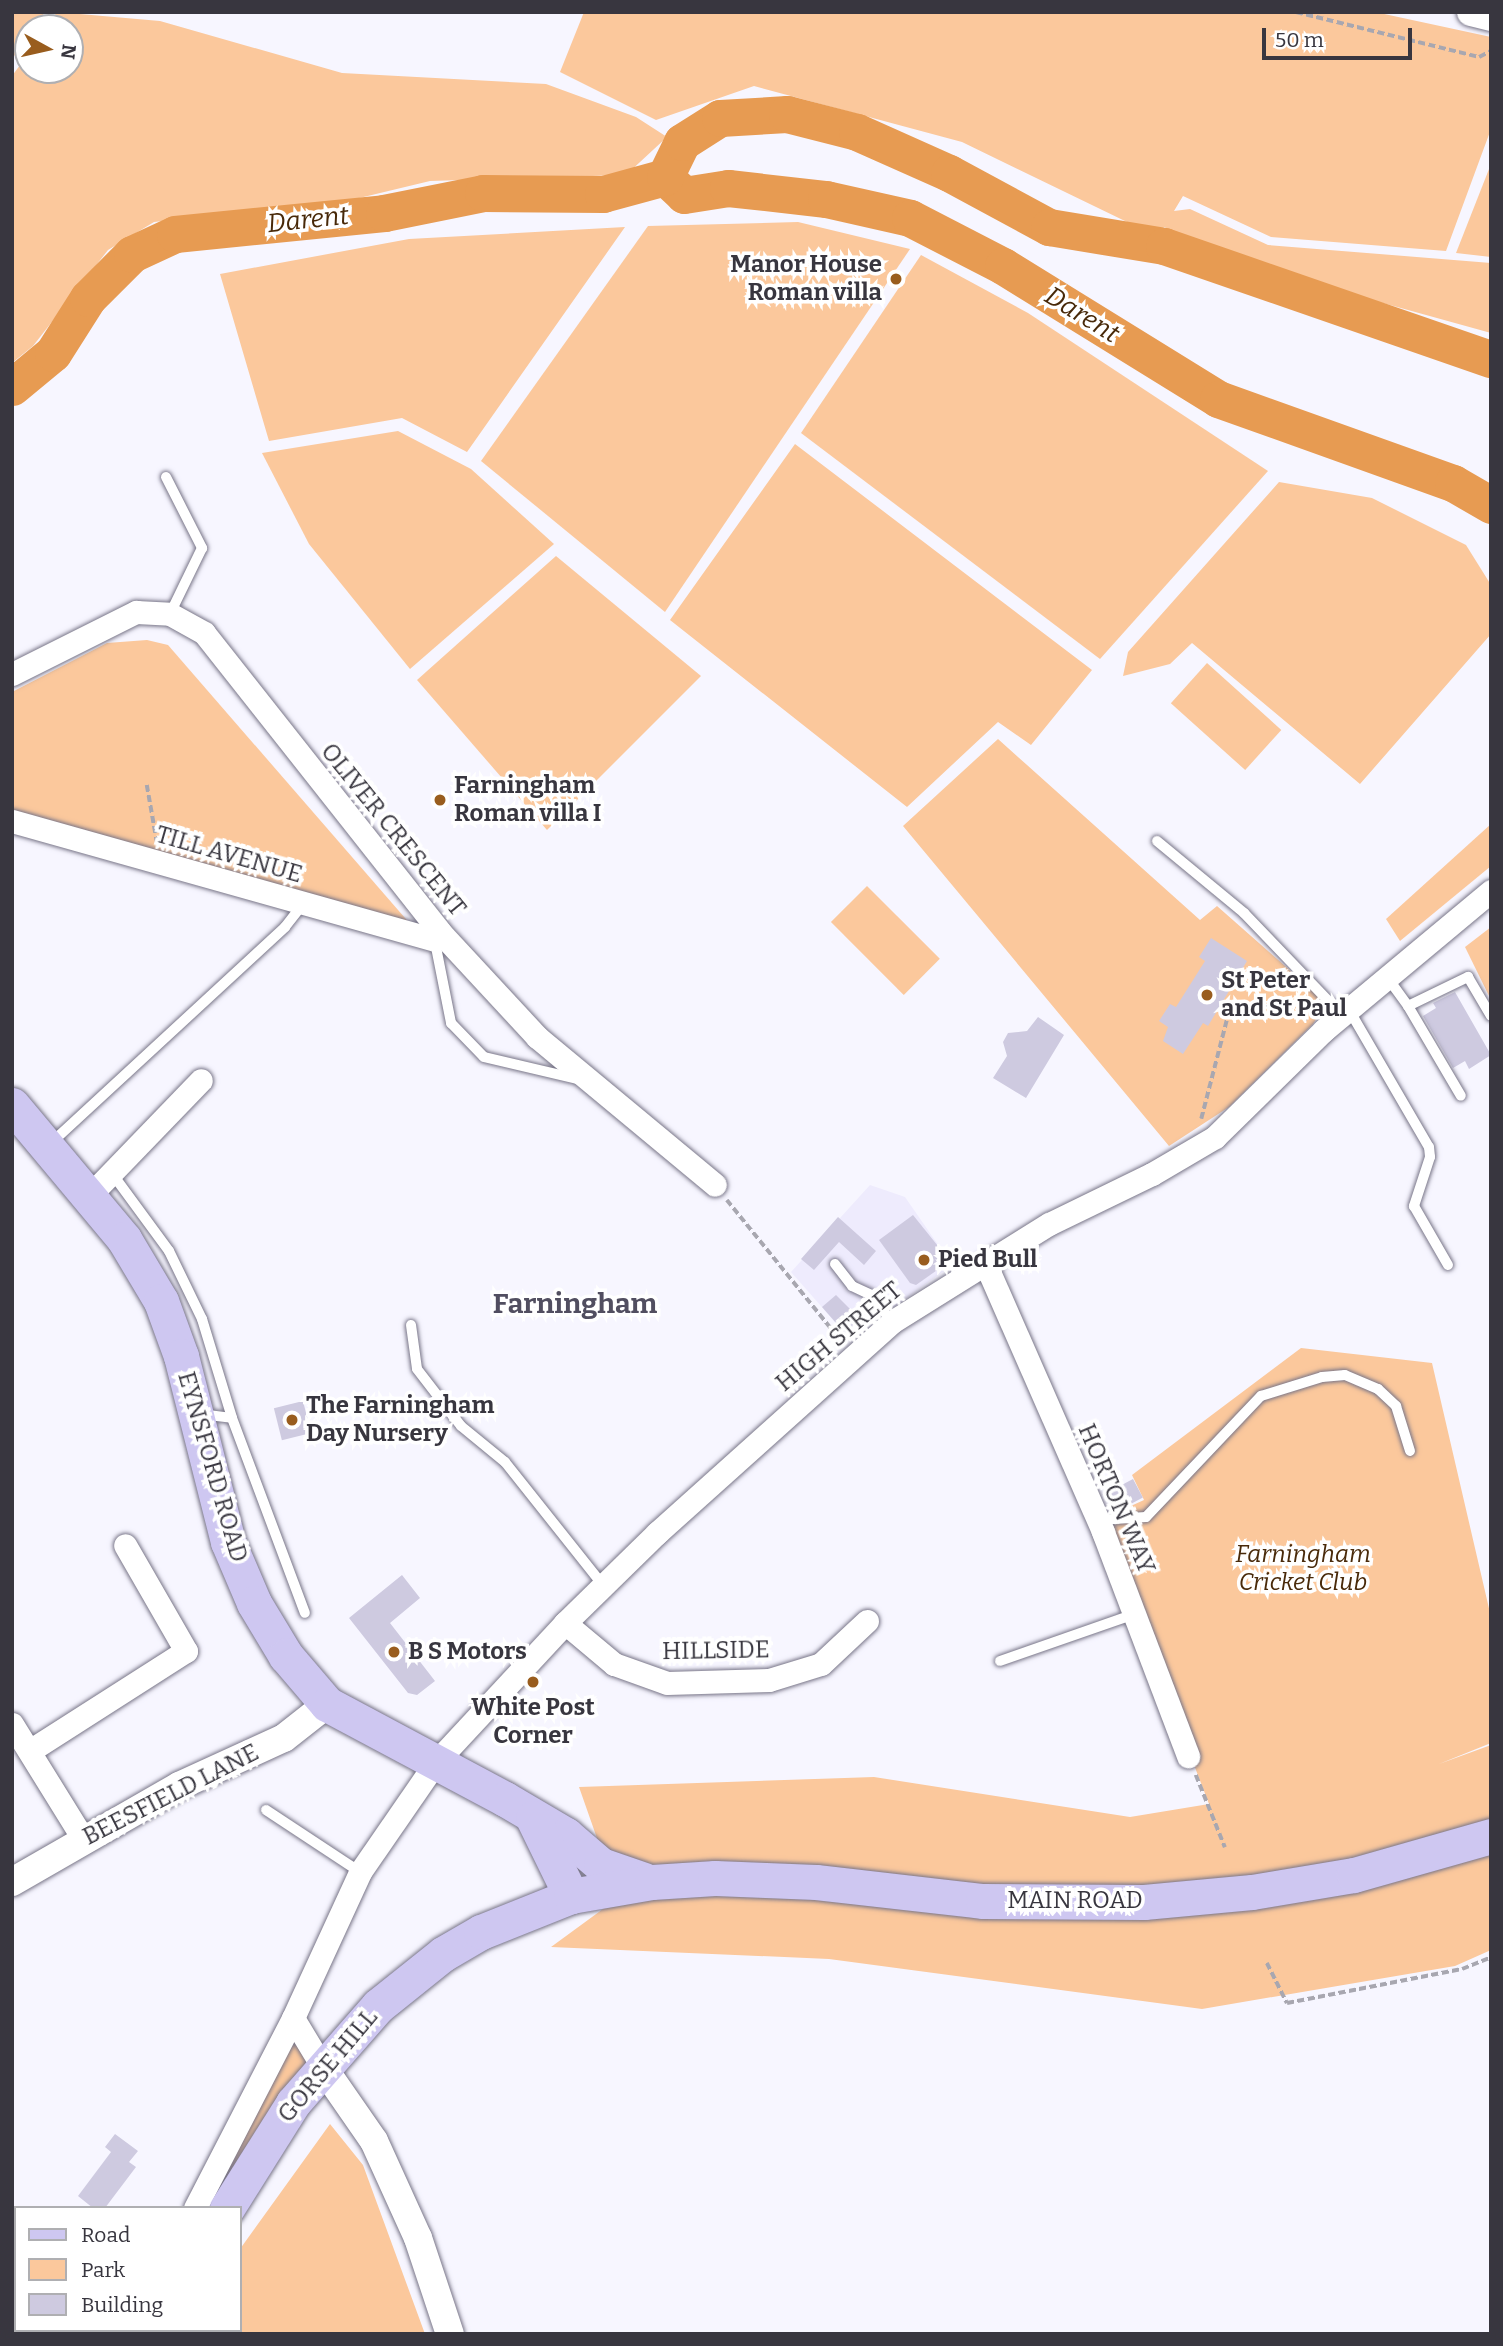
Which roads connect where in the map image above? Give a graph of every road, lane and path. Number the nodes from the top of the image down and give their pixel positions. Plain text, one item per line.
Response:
1 (1296, 12) edge
2 (1471, 12) edge
3 (1491, 17) edge
4 (1491, 51) edge
5 (166, 477) dead end
6 (170, 614) junction
7 (12, 674) edge
8 (147, 785) dead end
9 (12, 821) edge
10 (1157, 841) dead end
11 (161, 863) junction
12 (1491, 891) edge
13 (304, 903) junction
14 (435, 935) junction
15 (1388, 977) junction
16 (1408, 1006) junction
17 (1491, 1016) edge
18 (1338, 1017) junction
19 (201, 1080) dead end
20 (587, 1081) junction
21 (1461, 1096) dead end
22 (12, 1105) edge
23 (48, 1146) junction
24 (1191, 1153) junction
25 (101, 1183) junction
26 (715, 1185) joint
27 (835, 1264) dead end
28 (986, 1265) junction
29 (1448, 1265) dead end
30 (892, 1322) junction
31 (411, 1325) dead end
32 (853, 1355) junction
33 (197, 1414) junction
34 (232, 1419) junction
35 (1410, 1451) dead end
36 (1098, 1520) junction
37 (125, 1545) dead end
38 (603, 1585) junction
39 (305, 1613) dead end
40 (1135, 1614) junction
41 (867, 1621) dead end
42 (565, 1623) junction
43 (1000, 1661) dead end
44 (327, 1704) junction
45 (12, 1724) edge
46 (31, 1750) junction
47 (1188, 1756) joint
48 (436, 1762) junction
49 (266, 1810) dead end
50 (533, 1818) junction
51 (1491, 1836) edge
52 (83, 1840) junction
53 (1225, 1847) dead end
54 (360, 1872) junction
55 (12, 1882) edge
56 (653, 1882) junction
57 (571, 1896) junction
58 (1491, 1956) edge
59 (1267, 1963) dead end
60 (293, 2018) junction
61 (322, 2066) junction
62 (196, 2206) edge
63 (228, 2206) edge
64 (450, 2334) edge

1 - 4 path
2 - 3 street
5 - 6 lane
6 - 7 street, OLIVER CRESCENT
6 - 14 street, OLIVER CRESCENT
8 - 11 path
9 - 11 street, TILL AVENUE
10 - 18 lane
11 - 13 street, TILL AVENUE
12 - 15 street, HIGH STREET
13 - 14 street, TILL AVENUE
13 - 23 lane
14 - 20 street, OLIVER CRESCENT
14 - 20 lane
15 - 16 lane
15 - 18 street, HIGH STREET
16 - 17 lane
16 - 21 lane
18 - 24 street, HIGH STREET
18 - 24 path
18 - 29 lane
19 - 25 street
20 - 26 street, OLIVER CRESCENT
22 - 23 main road, EYNSFORD ROAD
23 - 25 main road, EYNSFORD ROAD
24 - 28 street, HIGH STREET
25 - 33 main road, EYNSFORD ROAD
25 - 34 lane
26 - 32 path
27 - 30 lane
28 - 30 street, HIGH STREET
28 - 36 street, HORTON WAY
30 - 32 street, HIGH STREET
31 - 38 lane
32 - 38 street, HIGH STREET
33 - 34 lane
33 - 44 main road, EYNSFORD ROAD
34 - 39 lane
35 - 36 lane
36 - 40 street, HORTON WAY
37 - 46 street
38 - 42 street, HIGH STREET
40 - 43 lane
40 - 47 street, HORTON WAY
41 - 42 street, HILLSIDE
42 - 48 street, HIGH STREET
44 - 48 main road, EYNSFORD ROAD
44 - 52 street, BEESFIELD LANE
45 - 46 street
46 - 52 street
47 - 53 path
48 - 50 main road, EYNSFORD ROAD
48 - 54 street, HIGH STREET
49 - 54 lane
50 - 56 main road, EYNSFORD ROAD
50 - 57 main road
51 - 56 main road, MAIN ROAD
52 - 55 street, BEESFIELD LANE
54 - 60 street, HIGH STREET
56 - 57 main road, GORSE HILL
57 - 61 main road, GORSE HILL
58 - 59 path
60 - 61 street
60 - 62 street, HIGH STREET
61 - 63 main road, GORSE HILL
61 - 64 street

